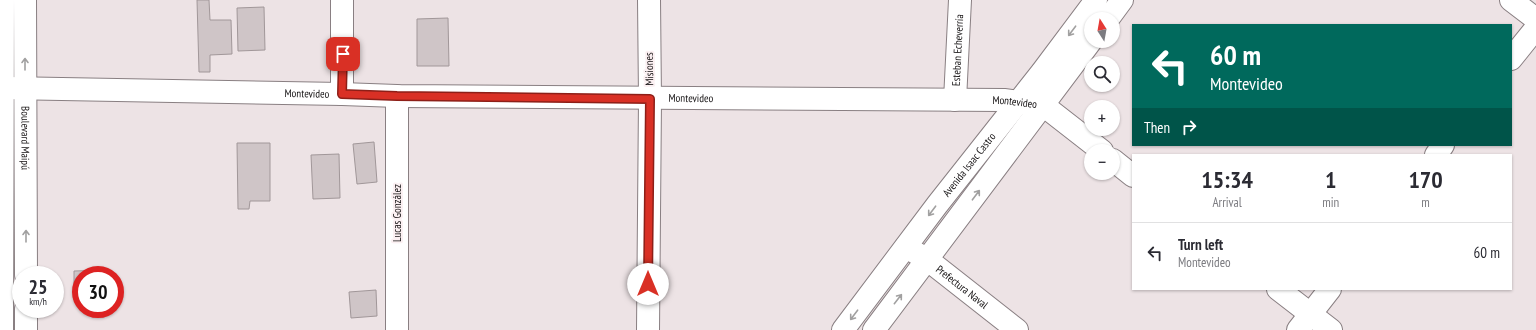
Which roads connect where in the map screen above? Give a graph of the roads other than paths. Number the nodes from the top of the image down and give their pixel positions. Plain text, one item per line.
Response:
1 (3, 0) edge
2 (25, 0) edge
3 (342, 0) edge
4 (649, 0) edge
5 (960, 0) edge
6 (1096, 0) edge
7 (1122, 0) edge
8 (1511, 0) edge
9 (1113, 12) edge
10 (1536, 19) edge
11 (1536, 28) edge
12 (1086, 48) edge
13 (1512, 58) edge
14 (3, 88) junction
15 (25, 89) junction
16 (342, 94) junction
17 (397, 96) junction
18 (650, 99) junction
19 (955, 100) junction
20 (1018, 102) junction
21 (1043, 105) junction
22 (1093, 144) edge
23 (1120, 166) edge
24 (1132, 175) edge
25 (906, 246) junction
26 (928, 260) junction
27 (26, 266) edge
28 (1279, 290) edge
29 (1329, 290) edge
30 (26, 318) edge
31 (1304, 322) edge
32 (2, 330) edge
33 (26, 330) edge
34 (397, 330) edge
35 (648, 330) edge
36 (843, 330) edge
37 (874, 330) edge
38 (1017, 330) edge
39 (1331, 330) edge

1 - 14 street, Boulevard Maipú
15 -> 2 street, Boulevard Maipú
3 - 16 street
4 - 18 street, Misiones
5 - 19 street, Esteban Echeverría
6 -> 20 street, Avenida Isaac Castro
7 - 9 street
8 - 10 street
11 - 13 street
12 - 21 street
14 - 15 street, Montevideo
14 - 32 street, Boulevard Maipú
15 - 16 street, Montevideo
27 -> 15 street, Boulevard Maipú
16 - 17 street, Montevideo
17 - 18 street, Montevideo
17 - 34 street, Lucas González
18 - 19 street, Montevideo
18 - 35 street, Misiones
19 - 20 street, Montevideo
20 - 21 street, Montevideo
20 -> 25 street, Avenida Isaac Castro
21 - 22 street
26 -> 21 street
23 - 24 street
25 - 26 street, Prefectura Naval
25 -> 36 street, Avenida Isaac Castro
37 -> 26 street
26 - 38 street, Prefectura Naval
28 - 31 street
29 - 31 street
30 - 33 street
31 - 39 street

